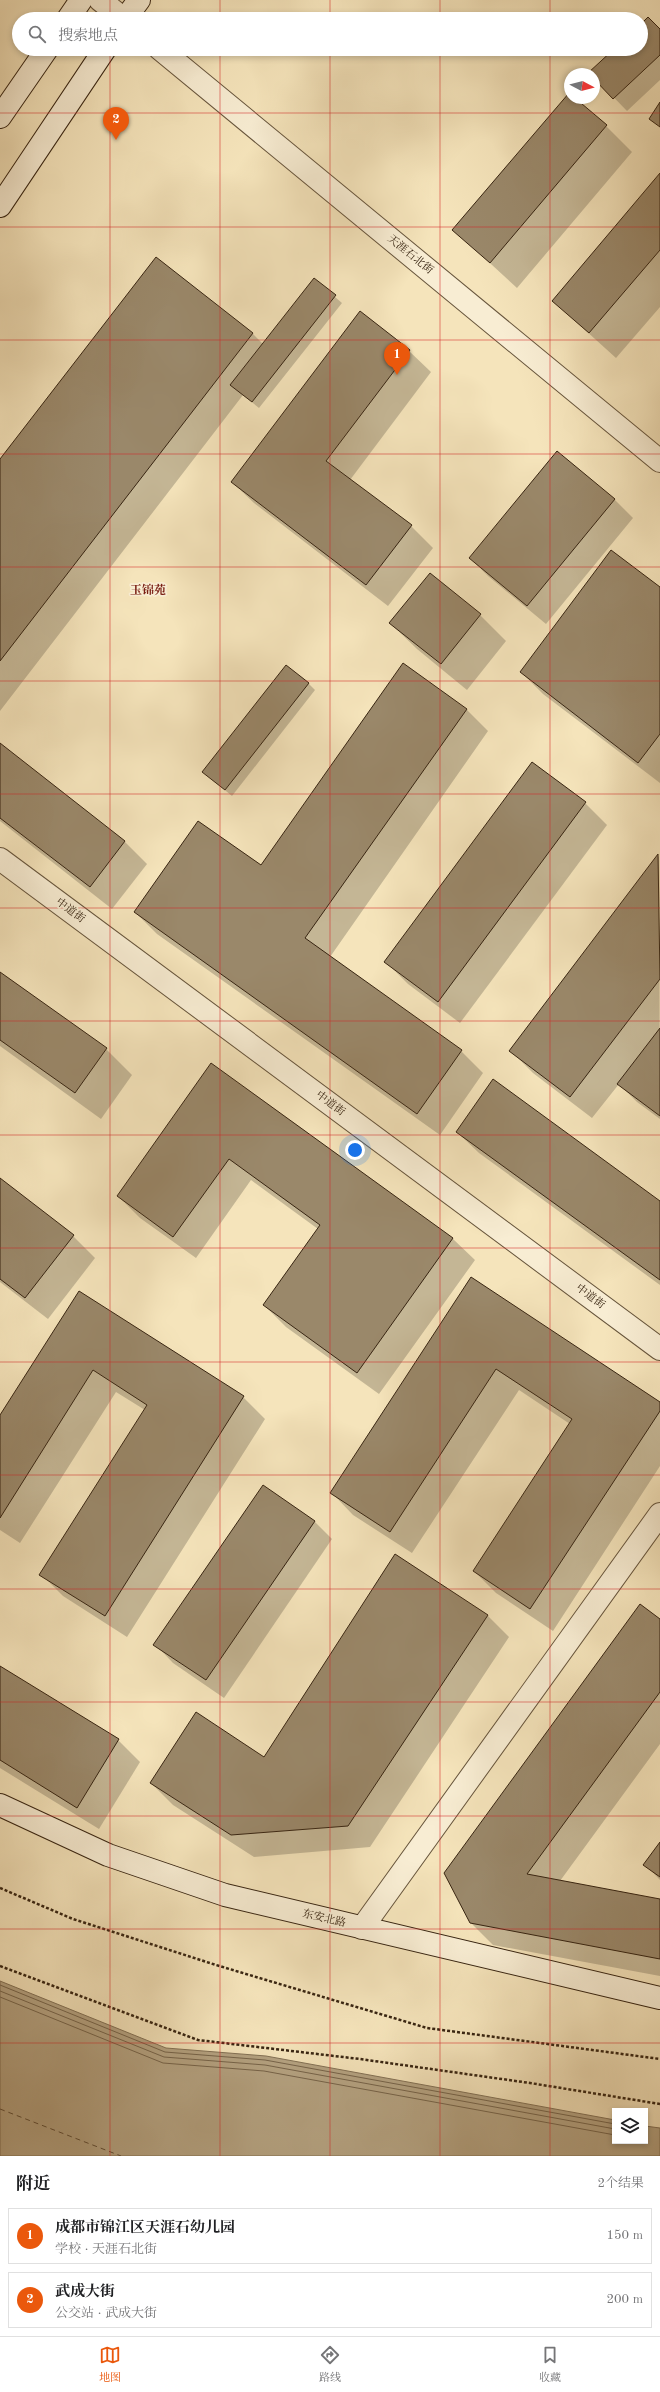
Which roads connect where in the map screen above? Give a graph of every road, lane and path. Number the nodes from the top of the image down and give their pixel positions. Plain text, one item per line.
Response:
1 (81, 0) edge
2 (100, 0) edge
3 (139, 0) edge
4 (73, 12) edge
5 (115, 12) edge
6 (130, 12) edge
7 (42, 56) edge
8 (100, 56) edge
9 (168, 56) edge
10 (0, 117) edge
11 (0, 206) edge
12 (660, 461) edge
13 (0, 859) edge
14 (660, 1349) edge
15 (660, 1514) edge
16 (0, 1804) edge
17 (0, 1888) edge
18 (362, 1928) junction
19 (0, 1966) edge
20 (660, 1998) edge
21 (660, 2059) edge
22 (660, 2104) edge

1 - 4 street
2 - 5 street
3 - 6 street
7 - 10 street
8 - 11 street
9 - 12 street, 天涯石北街
13 - 14 street, 中道街
15 - 18 street
16 - 18 street, 东安北路
17 - 21 path
18 - 20 street, 东安北路
19 - 22 path

